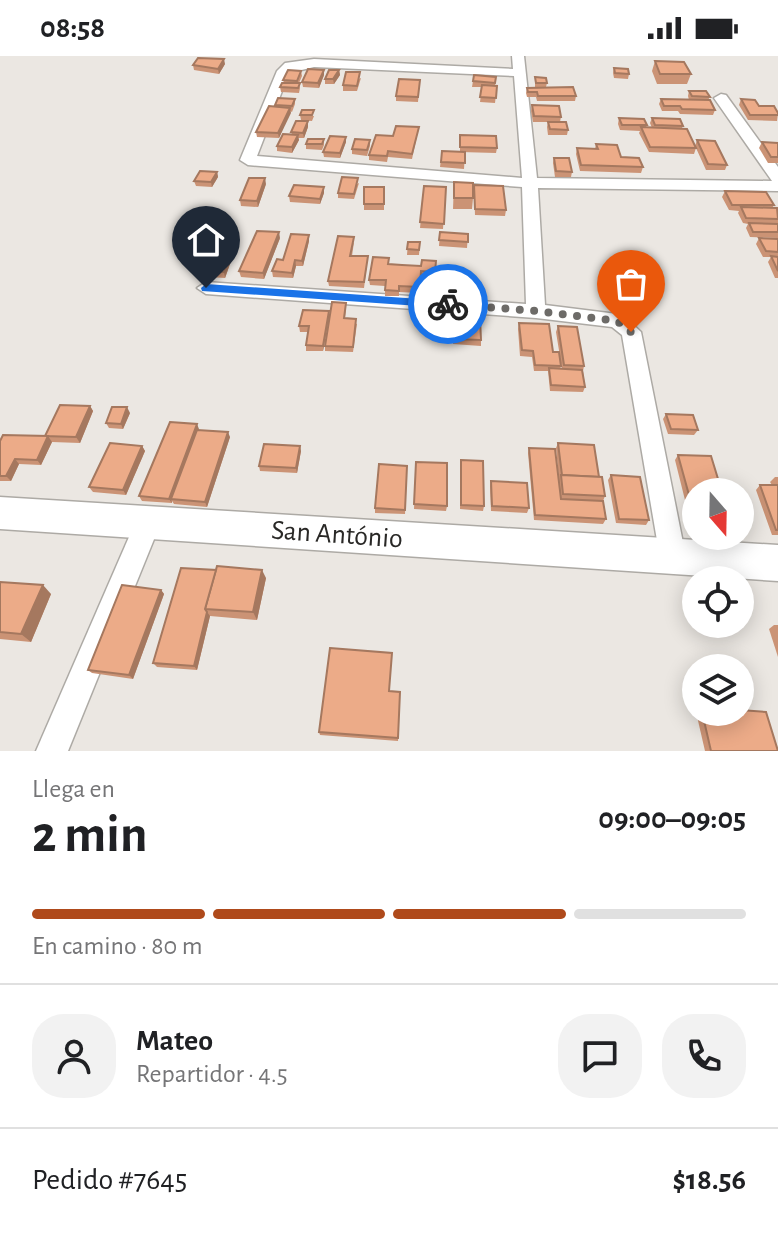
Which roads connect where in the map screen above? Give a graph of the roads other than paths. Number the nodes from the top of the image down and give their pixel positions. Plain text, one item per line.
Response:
1 (518, 56) edge
2 (520, 73) junction
3 (721, 98) dead end
4 (778, 178) edge
5 (530, 183) junction
6 (778, 186) edge
7 (206, 288) dead end
8 (536, 311) junction
9 (0, 513) edge
10 (148, 522) junction
11 (673, 558) junction
12 (778, 563) edge
13 (52, 751) edge

1 - 2 street
2 - 5 street
2 - 5 street
3 - 4 street
5 - 6 street
5 - 8 street
7 - 8 street
8 - 11 street
9 - 10 street, San António
10 - 11 street, San António
10 - 13 street
11 - 12 street, San António

